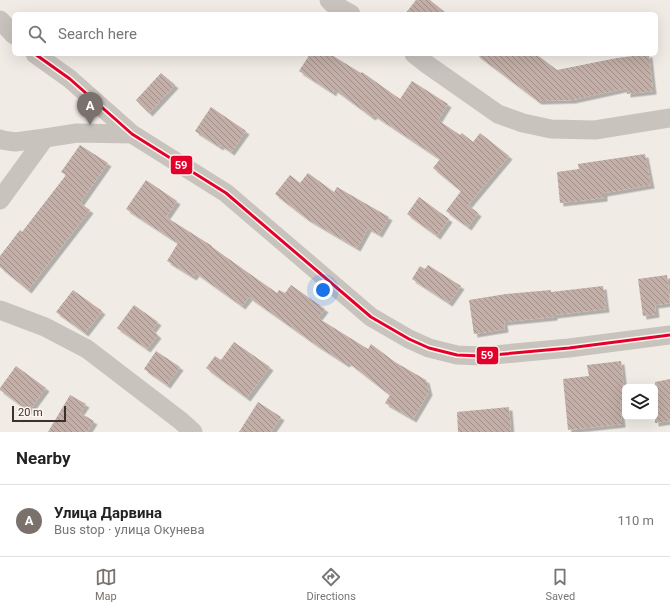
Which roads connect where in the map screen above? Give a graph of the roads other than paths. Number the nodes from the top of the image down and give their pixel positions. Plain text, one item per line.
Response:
1 (329, 0) edge
2 (347, 12) edge
3 (0, 20) edge
4 (12, 33) edge
5 (38, 56) edge
6 (417, 56) edge
7 (664, 118) edge
8 (132, 134) junction
9 (46, 138) junction
10 (0, 139) edge
11 (0, 200) edge
12 (0, 310) edge
13 (670, 335) edge
14 (193, 432) edge

1 - 2 street
3 - 4 street
5 - 8 street
6 - 7 street
8 - 9 street
8 - 13 street
9 - 10 street
9 - 11 street
12 - 14 street

